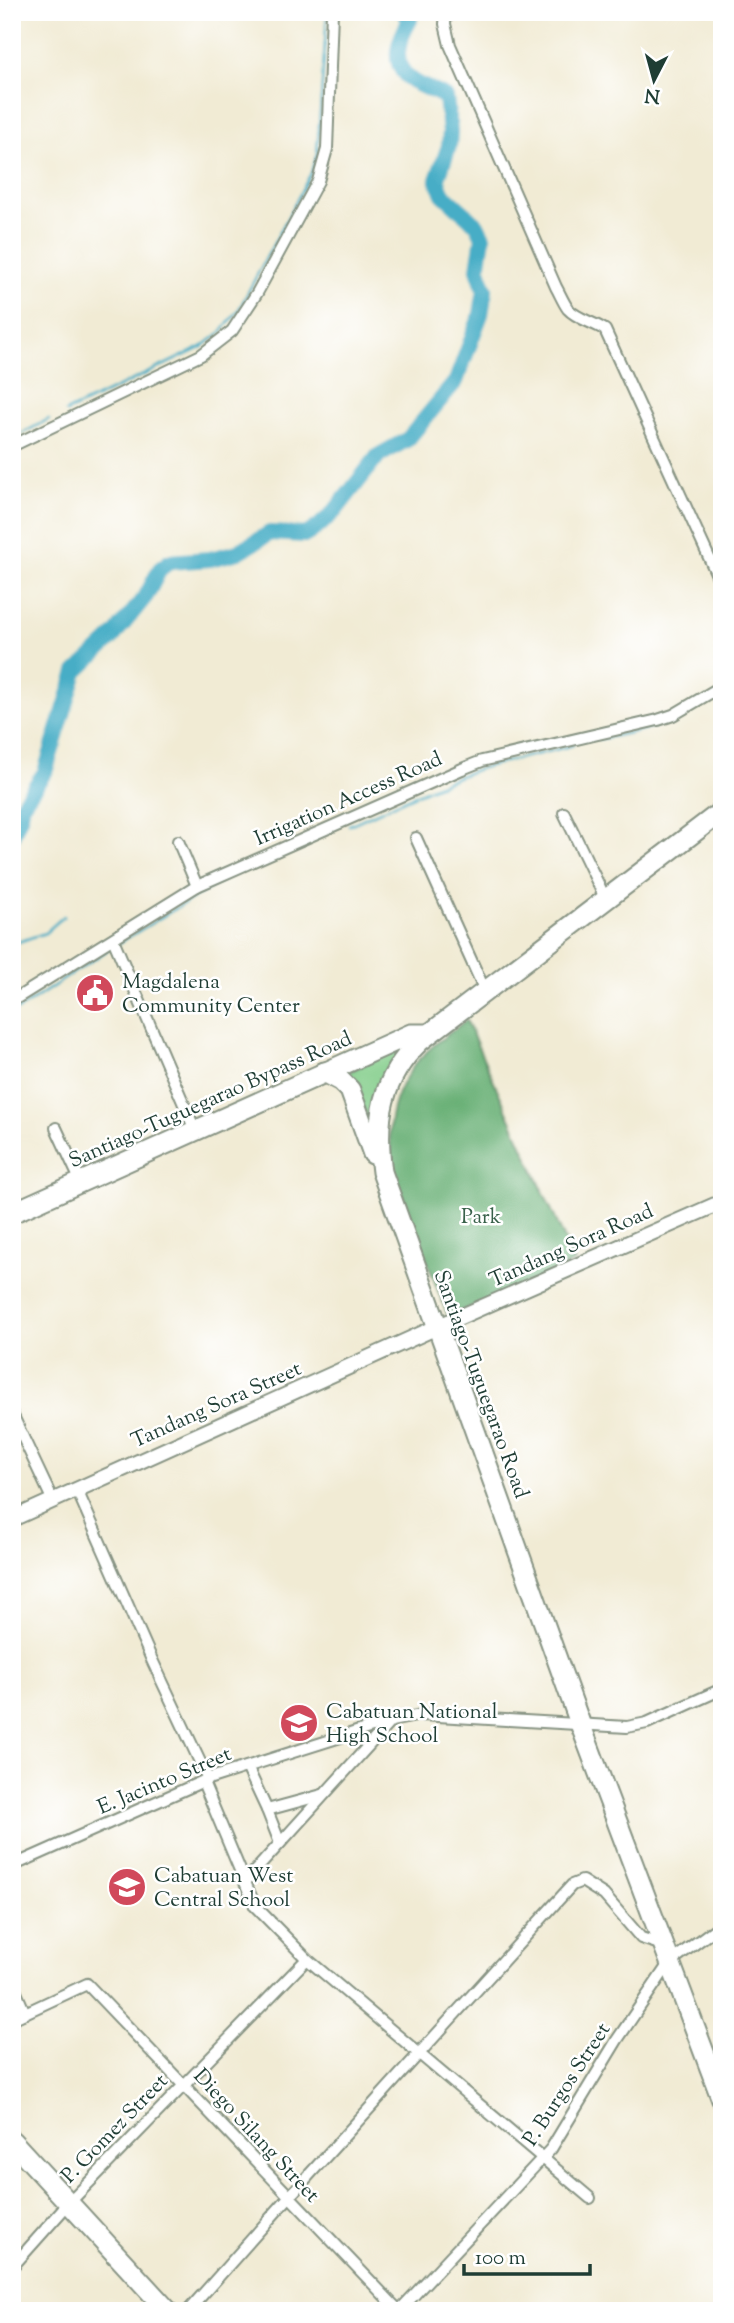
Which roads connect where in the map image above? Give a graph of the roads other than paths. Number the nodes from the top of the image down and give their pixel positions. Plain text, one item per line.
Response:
1 (332, 12) edge
2 (446, 12) edge
3 (12, 446) edge
4 (722, 586) edge
5 (722, 686) edge
6 (722, 811) edge
7 (565, 813) dead end
8 (416, 838) dead end
9 (178, 841) dead end
10 (197, 886) junction
11 (606, 900) junction
12 (113, 939) junction
13 (485, 991) junction
14 (12, 1001) edge
15 (428, 1034) junction
16 (324, 1072) junction
17 (56, 1128) dead end
18 (195, 1130) junction
19 (382, 1172) junction
20 (81, 1181) junction
21 (722, 1202) edge
22 (12, 1213) edge
23 (437, 1327) junction
24 (12, 1414) edge
25 (77, 1490) junction
26 (53, 1501) junction
27 (12, 1519) edge
28 (722, 1689) edge
29 (391, 1721) junction
30 (582, 1726) junction
31 (247, 1767) junction
32 (205, 1781) junction
33 (322, 1795) junction
34 (267, 1810) junction
35 (280, 1843) junction
36 (12, 1866) edge
37 (245, 1882) junction
38 (722, 1924) edge
39 (666, 1953) junction
40 (307, 1959) junction
41 (12, 1983) edge
42 (25, 2012) junction
43 (12, 2019) edge
44 (420, 2054) junction
45 (183, 2084) junction
46 (722, 2100) edge
47 (12, 2141) edge
48 (542, 2159) junction
49 (289, 2197) junction
50 (590, 2199) dead end
51 (69, 2203) junction
52 (12, 2267) edge
53 (168, 2311) edge
54 (188, 2311) edge
55 (399, 2311) edge

1 - 3 street
2 - 4 street
5 - 10 street, Irrigation Access Road
6 - 11 highway, Santiago-Tuguegarao Road
7 - 11 street
8 - 13 street
9 - 10 street
10 - 12 street, Irrigation Access Road
11 - 13 highway, Santiago-Tuguegarao Road
12 - 14 street, Irrigation Access Road
12 - 18 street
13 - 15 highway, Santiago-Tuguegarao Road
15 - 16 highway, Santiago-Tuguegarao Bypass Road
15 - 19 highway, Santiago-Tuguegarao Road
16 - 18 highway, Santiago-Tuguegarao Bypass Road
16 - 19 highway
17 - 20 street
18 - 20 highway, Santiago-Tuguegarao Bypass Road
19 - 23 highway, Santiago-Tuguegarao Road
20 - 22 highway, Santiago-Tuguegarao Bypass Road
21 - 23 street, Tandang Sora Road
23 - 25 street, Tandang Sora Street
23 - 30 highway, Santiago-Tuguegarao Road
24 - 26 street
25 - 26 street, Tandang Sora Street
25 - 32 street
26 - 27 street, Tandang Sora Street
28 - 30 street, E. Jacinto Street
29 - 30 street, E. Jacinto Street
29 - 31 street, E. Jacinto Street
29 - 33 street
30 - 39 highway, Santiago-Tuguegarao Road
31 - 32 street, E. Jacinto Street
31 - 34 street
32 - 36 street, E. Jacinto Street
32 - 37 street
33 - 34 street
33 - 35 street
34 - 35 street
35 - 37 street
37 - 40 street
38 - 39 street, P. Burgos Street
39 - 44 street
39 - 46 highway, Santiago-Tuguegarao Road
39 - 48 street, P. Burgos Street
40 - 44 street
40 - 45 street, P. Gomez Street
41 - 42 street
42 - 43 street
42 - 45 street, Diego Silang Street
44 - 48 street
44 - 49 street
45 - 49 street, Diego Silang Street
45 - 51 street, P. Gomez Street
47 - 51 highway
48 - 50 street
48 - 55 street, P. Burgos Street
49 - 54 street
49 - 55 street, Diego Silang Street
51 - 52 street, P. Gomez Street
51 - 53 highway

